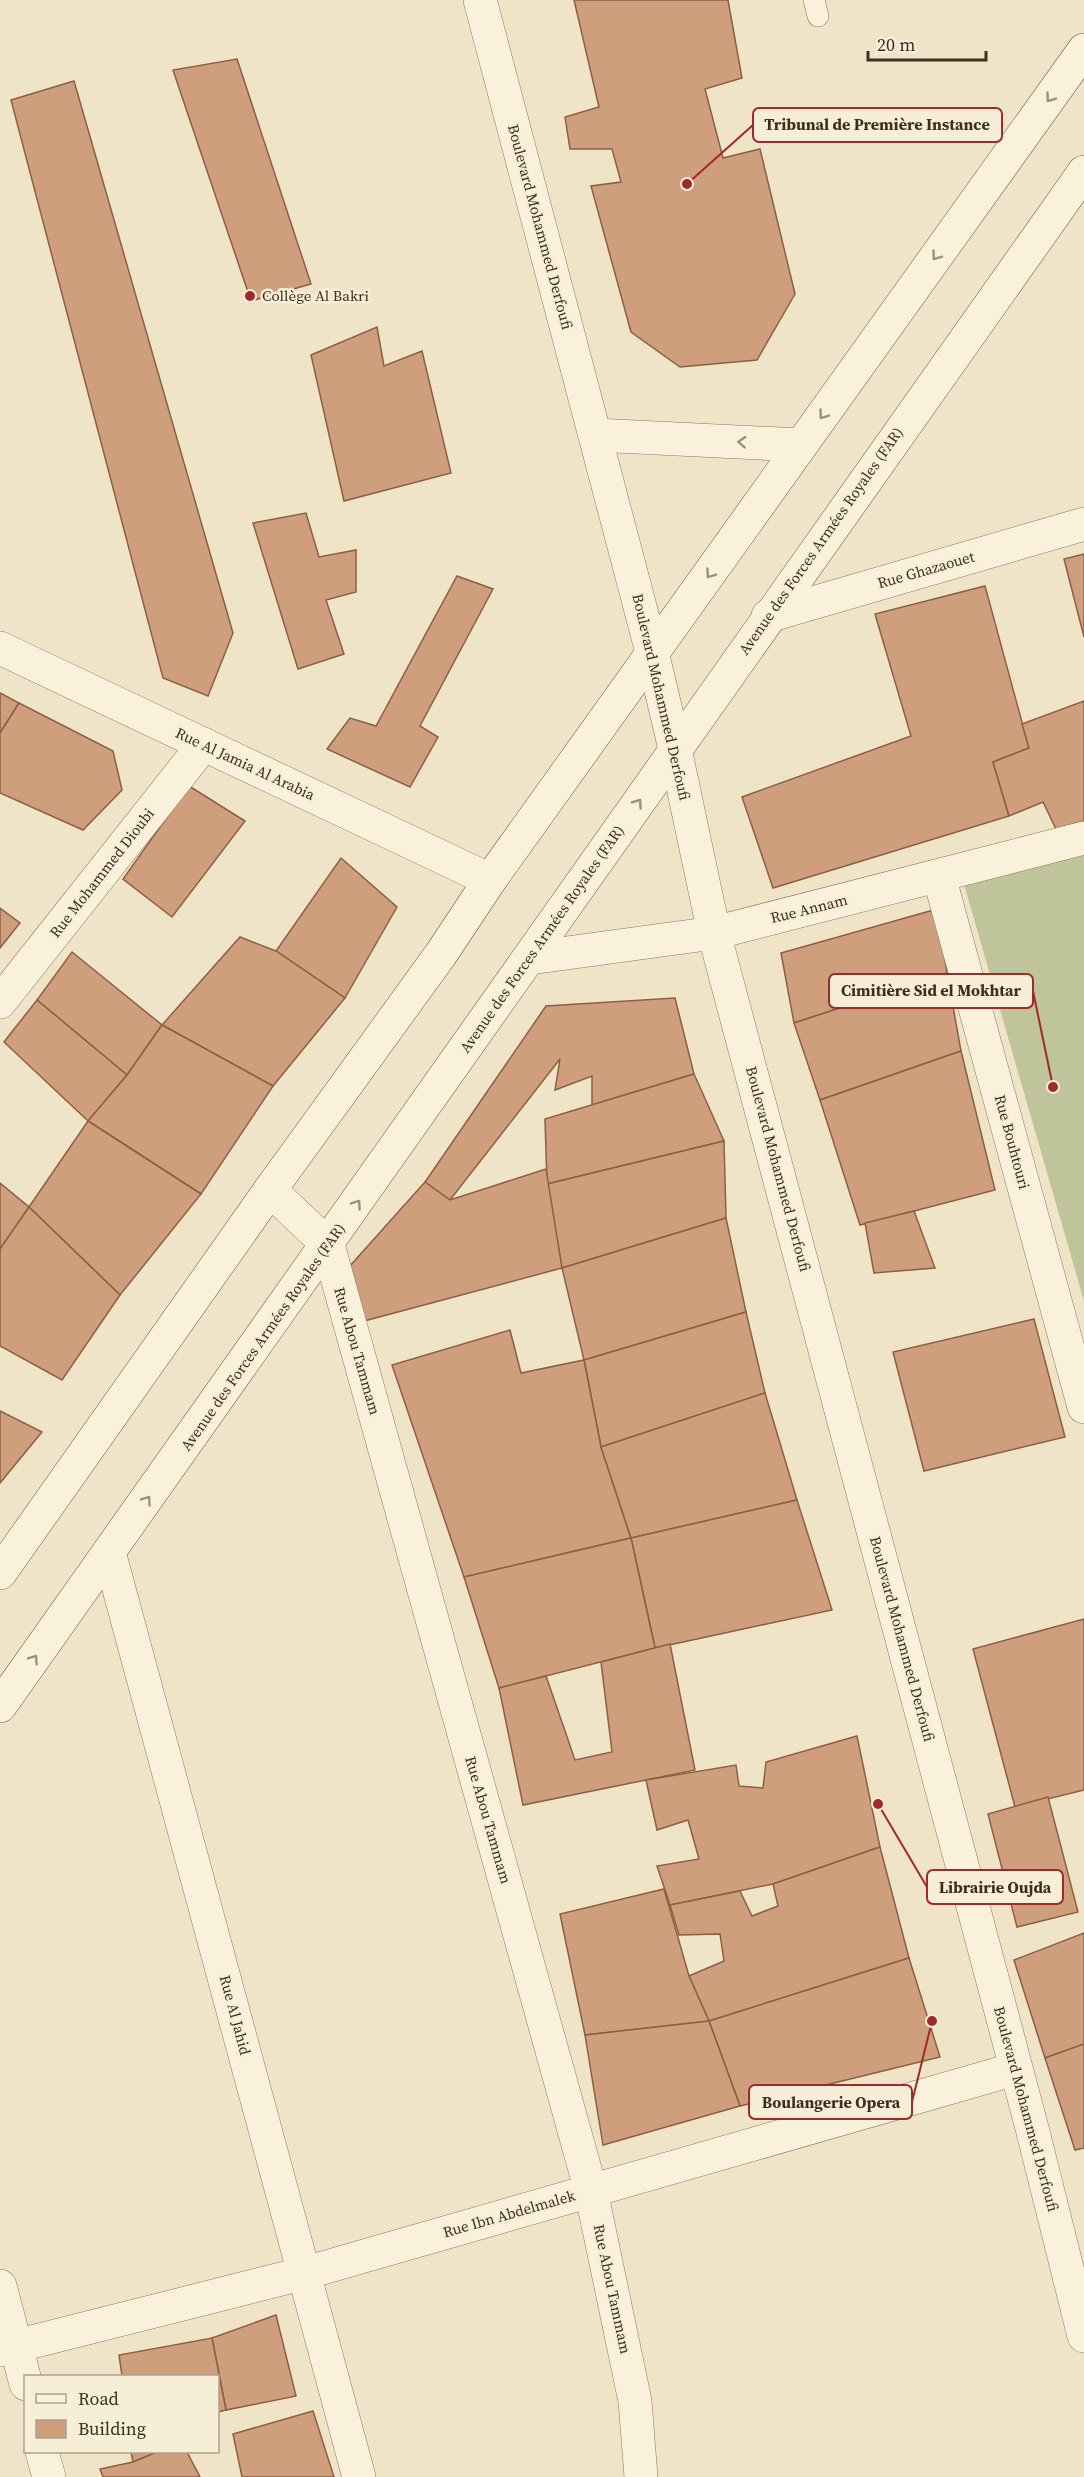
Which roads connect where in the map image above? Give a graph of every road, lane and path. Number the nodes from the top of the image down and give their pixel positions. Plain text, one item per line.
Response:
1 (480, 0) edge
2 (1084, 50) edge
3 (1084, 172) edge
4 (595, 435) junction
5 (801, 445) junction
6 (1084, 524) edge
7 (768, 616) junction
8 (0, 648) edge
9 (652, 656) junction
10 (204, 744) junction
11 (675, 749) junction
12 (1084, 838) edge
13 (939, 876) junction
14 (490, 880) junction
15 (714, 933) junction
16 (530, 958) junction
17 (0, 1002) edge
18 (270, 1190) junction
19 (328, 1245) junction
20 (1084, 1407) edge
21 (110, 1552) junction
22 (0, 1573) edge
23 (0, 1706) edge
24 (1016, 2069) junction
25 (591, 2191) junction
26 (305, 2273) junction
27 (0, 2286) edge
28 (1084, 2336) edge
29 (8, 2348) edge
30 (24, 2381) edge
31 (43, 2453) edge
32 (49, 2477) edge
33 (359, 2477) edge
34 (641, 2477) edge

1 - 4 street, Boulevard Mohammed Derfoufi
2 -> 5 street
3 - 7 street, Avenue des Forces Armées Royales (FAR)
5 -> 4 street
4 - 9 street, Boulevard Mohammed Derfoufi
5 -> 9 street
6 - 7 street, Rue Ghazaouet
7 - 11 street, Avenue des Forces Armées Royales (FAR)
8 - 10 street, Rue Al Jamia Al Arabia
9 - 11 street, Boulevard Mohammed Derfoufi
9 - 14 street
10 - 14 street, Rue Al Jamia Al Arabia
10 - 17 street, Rue Mohammed Dioubi
11 - 15 street, Boulevard Mohammed Derfoufi
16 -> 11 street, Avenue des Forces Armées Royales (FAR)
12 - 13 street, Rue Annam
13 - 15 street, Rue Annam
13 - 20 street, Rue Bouhtouri
14 - 18 street
15 - 16 street, Rue Annam
15 - 24 street, Boulevard Mohammed Derfoufi
19 -> 16 street, Avenue des Forces Armées Royales (FAR)
18 - 19 street
18 - 22 street
21 -> 19 street, Avenue des Forces Armées Royales (FAR)
19 - 25 street, Rue Abou Tammam
23 -> 21 street, Avenue des Forces Armées Royales (FAR)
21 - 26 street, Rue Al Jahid
24 - 25 street, Rue Ibn Abdelmalek
24 - 28 street, Boulevard Mohammed Derfoufi
25 - 26 street, Rue Ibn Abdelmalek
25 - 34 street, Rue Abou Tammam
26 - 29 street, Rue Ibn Abdelmalek
26 - 33 street, Rue Al Jahid
27 - 29 street
29 - 30 street
31 - 32 street

